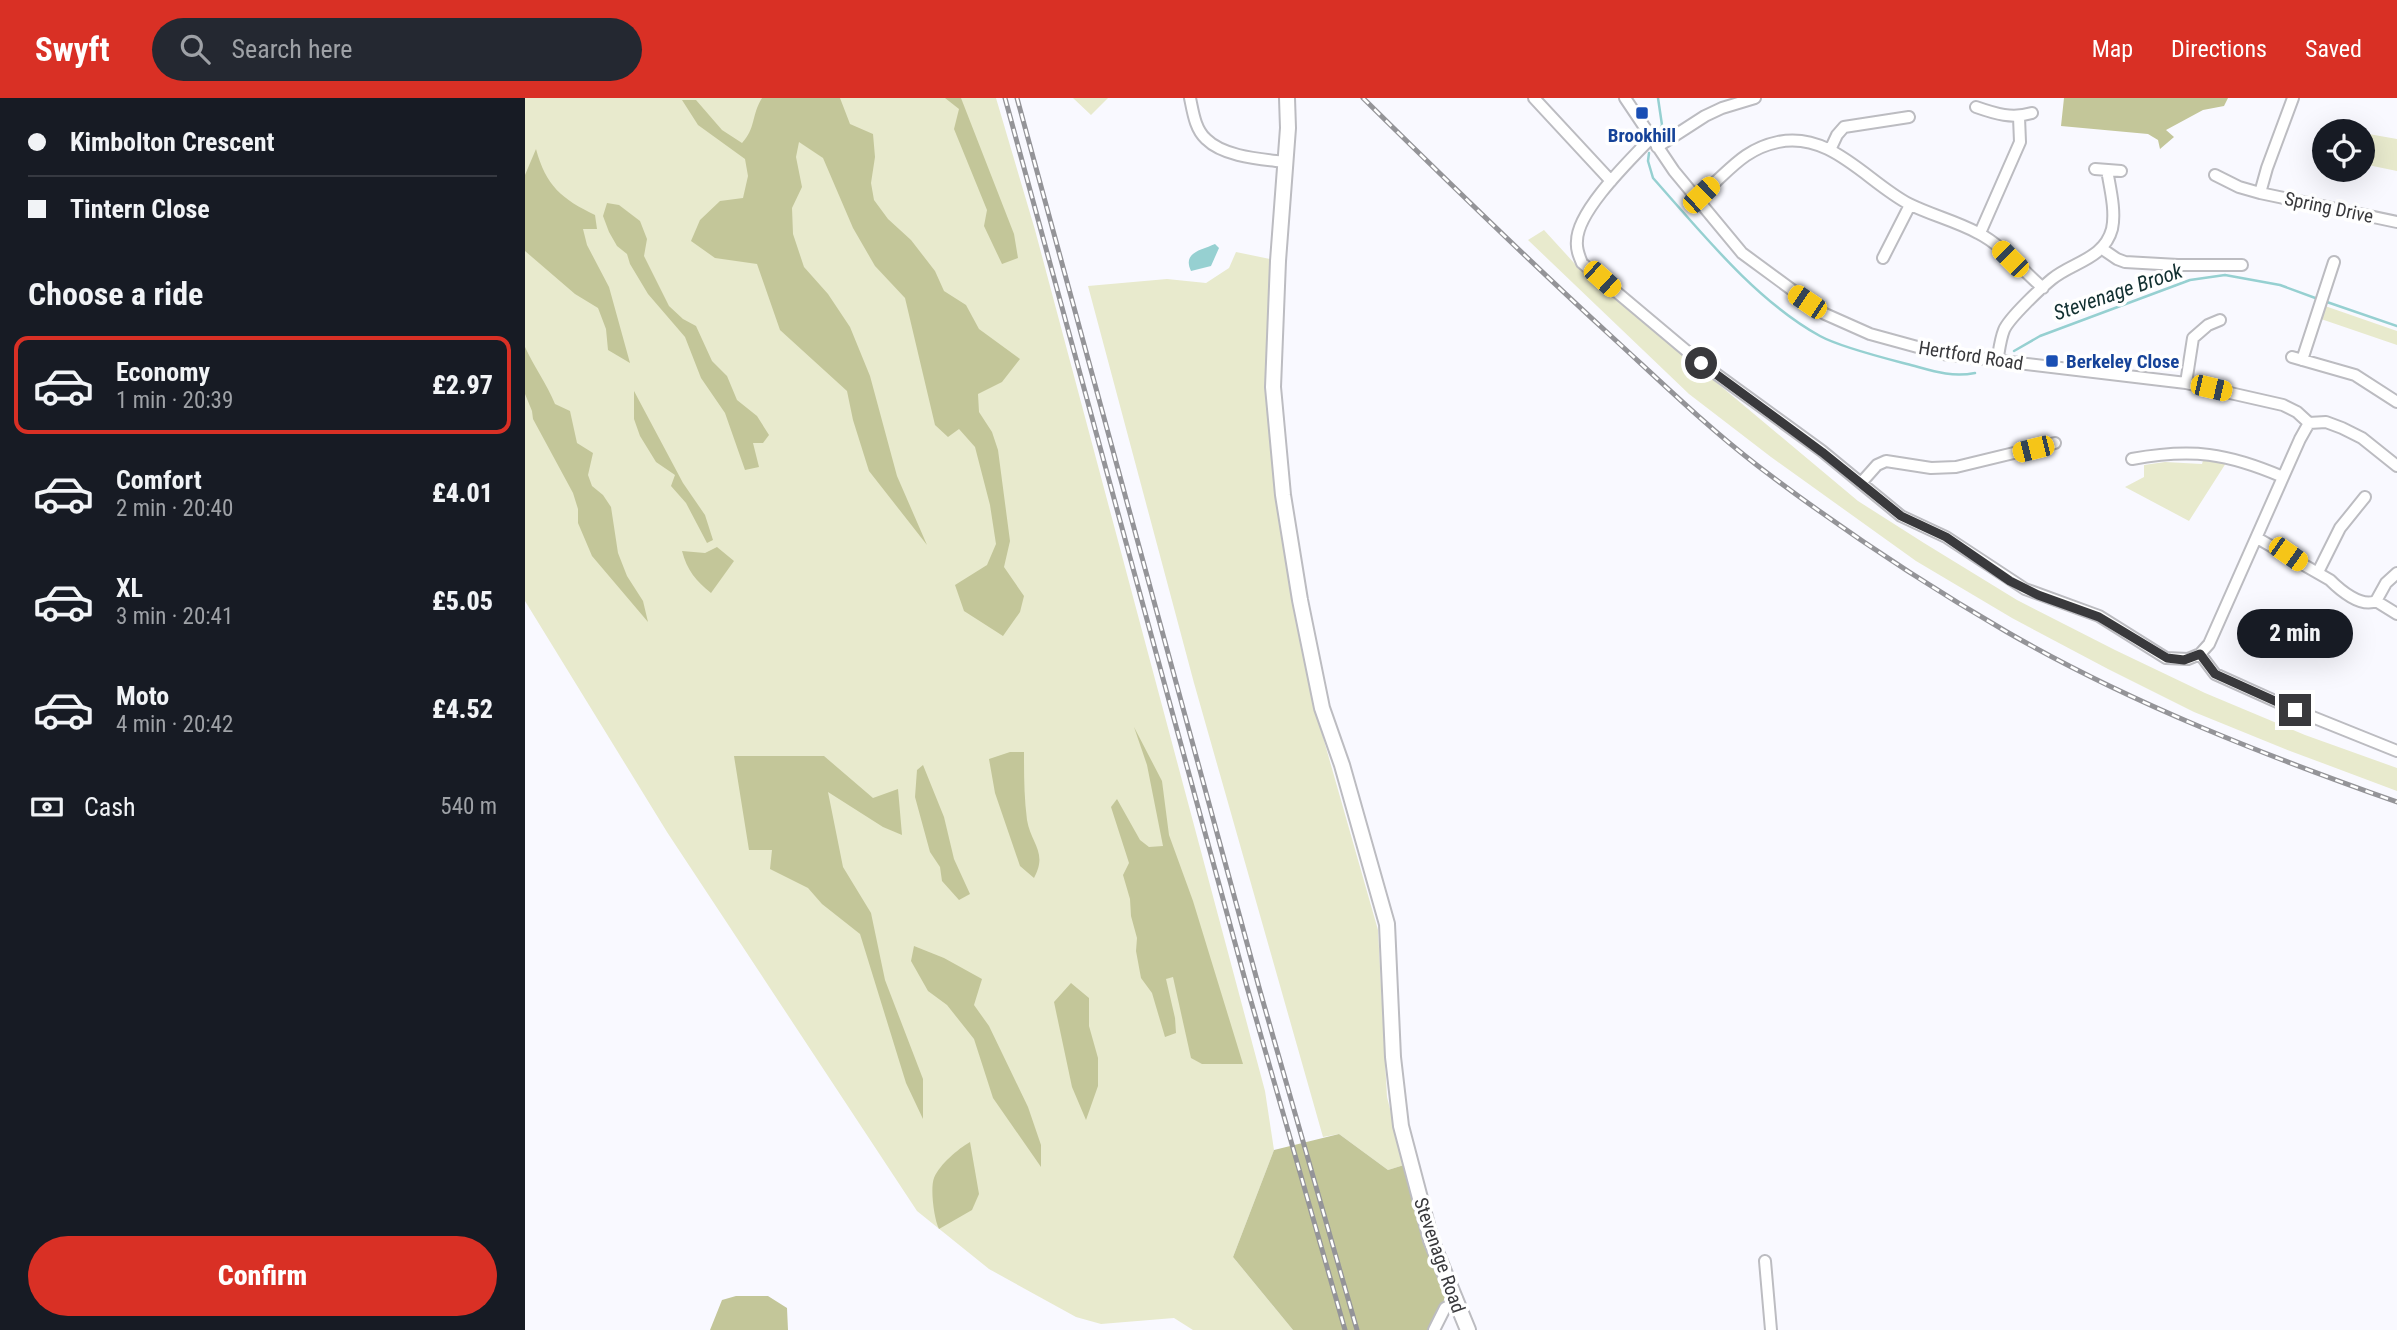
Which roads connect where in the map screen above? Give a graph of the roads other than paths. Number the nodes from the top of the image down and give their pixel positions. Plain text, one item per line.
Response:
1 (1190, 98) edge
2 (1287, 98) edge
3 (1534, 98) edge
4 (1625, 98) edge
5 (1755, 98) edge
6 (2293, 98) edge
7 (1976, 107) dead end
8 (2032, 113) dead end
9 (2019, 117) junction
10 (1901, 121) dead end
11 (1654, 142) junction
12 (1830, 150) junction
13 (1285, 162) junction
14 (2121, 171) dead end
15 (2215, 176) dead end
16 (1611, 181) junction
17 (2260, 193) junction
18 (1695, 199) junction
19 (1910, 205) junction
20 (2397, 222) edge
21 (1980, 233) junction
22 (2101, 248) junction
23 (1889, 253) dead end
24 (2236, 262) dead end
25 (2335, 262) dead end
26 (2043, 288) junction
27 (2220, 320) dead end
28 (1997, 362) junction
29 (2186, 383) junction
30 (2397, 402) edge
31 (2309, 423) junction
32 (2055, 443) dead end
33 (2395, 458) edge
34 (2132, 459) dead end
35 (2283, 477) junction
36 (1861, 483) junction
37 (2365, 497) dead end
38 (2257, 538) junction
39 (2318, 572) junction
40 (2397, 573) edge
41 (2376, 601) junction
42 (2397, 614) edge
43 (2200, 654) junction
44 (2397, 751) edge
45 (1765, 1261) dead end
46 (1455, 1303) junction
47 (1434, 1330) edge
48 (1468, 1330) edge
49 (1771, 1330) edge

1 - 13 street
2 - 13 main road, Stevenage Road
3 - 16 street
4 - 11 street, Hertford Road
5 - 11 street
6 - 17 street, Spring Drive
7 - 9 street
8 - 9 street
9 - 21 street
10 - 12 street
11 - 16 street
11 - 18 street, Hertford Road
12 - 18 street
12 - 19 street
13 - 46 main road, Stevenage Road
14 - 22 street
15 - 17 street, Spring Drive
16 - 36 street
17 - 20 street, Spring Drive
18 - 28 street, Hertford Road
19 - 21 street
19 - 23 street
21 - 26 street
22 - 24 street
22 - 26 street
25 - 30 street
26 - 28 street
27 - 29 street
28 - 29 street, Hertford Road
29 - 31 street, Hertford Road
31 - 33 street, Hertford Road
31 - 35 street
32 - 36 street
34 - 35 street
35 - 38 street
36 - 43 street
37 - 39 street
38 - 39 street
38 - 43 street
39 - 41 street
40 - 41 street
41 - 42 street
43 - 44 street
45 - 49 street
46 - 47 street
46 - 48 main road, Stevenage Road

